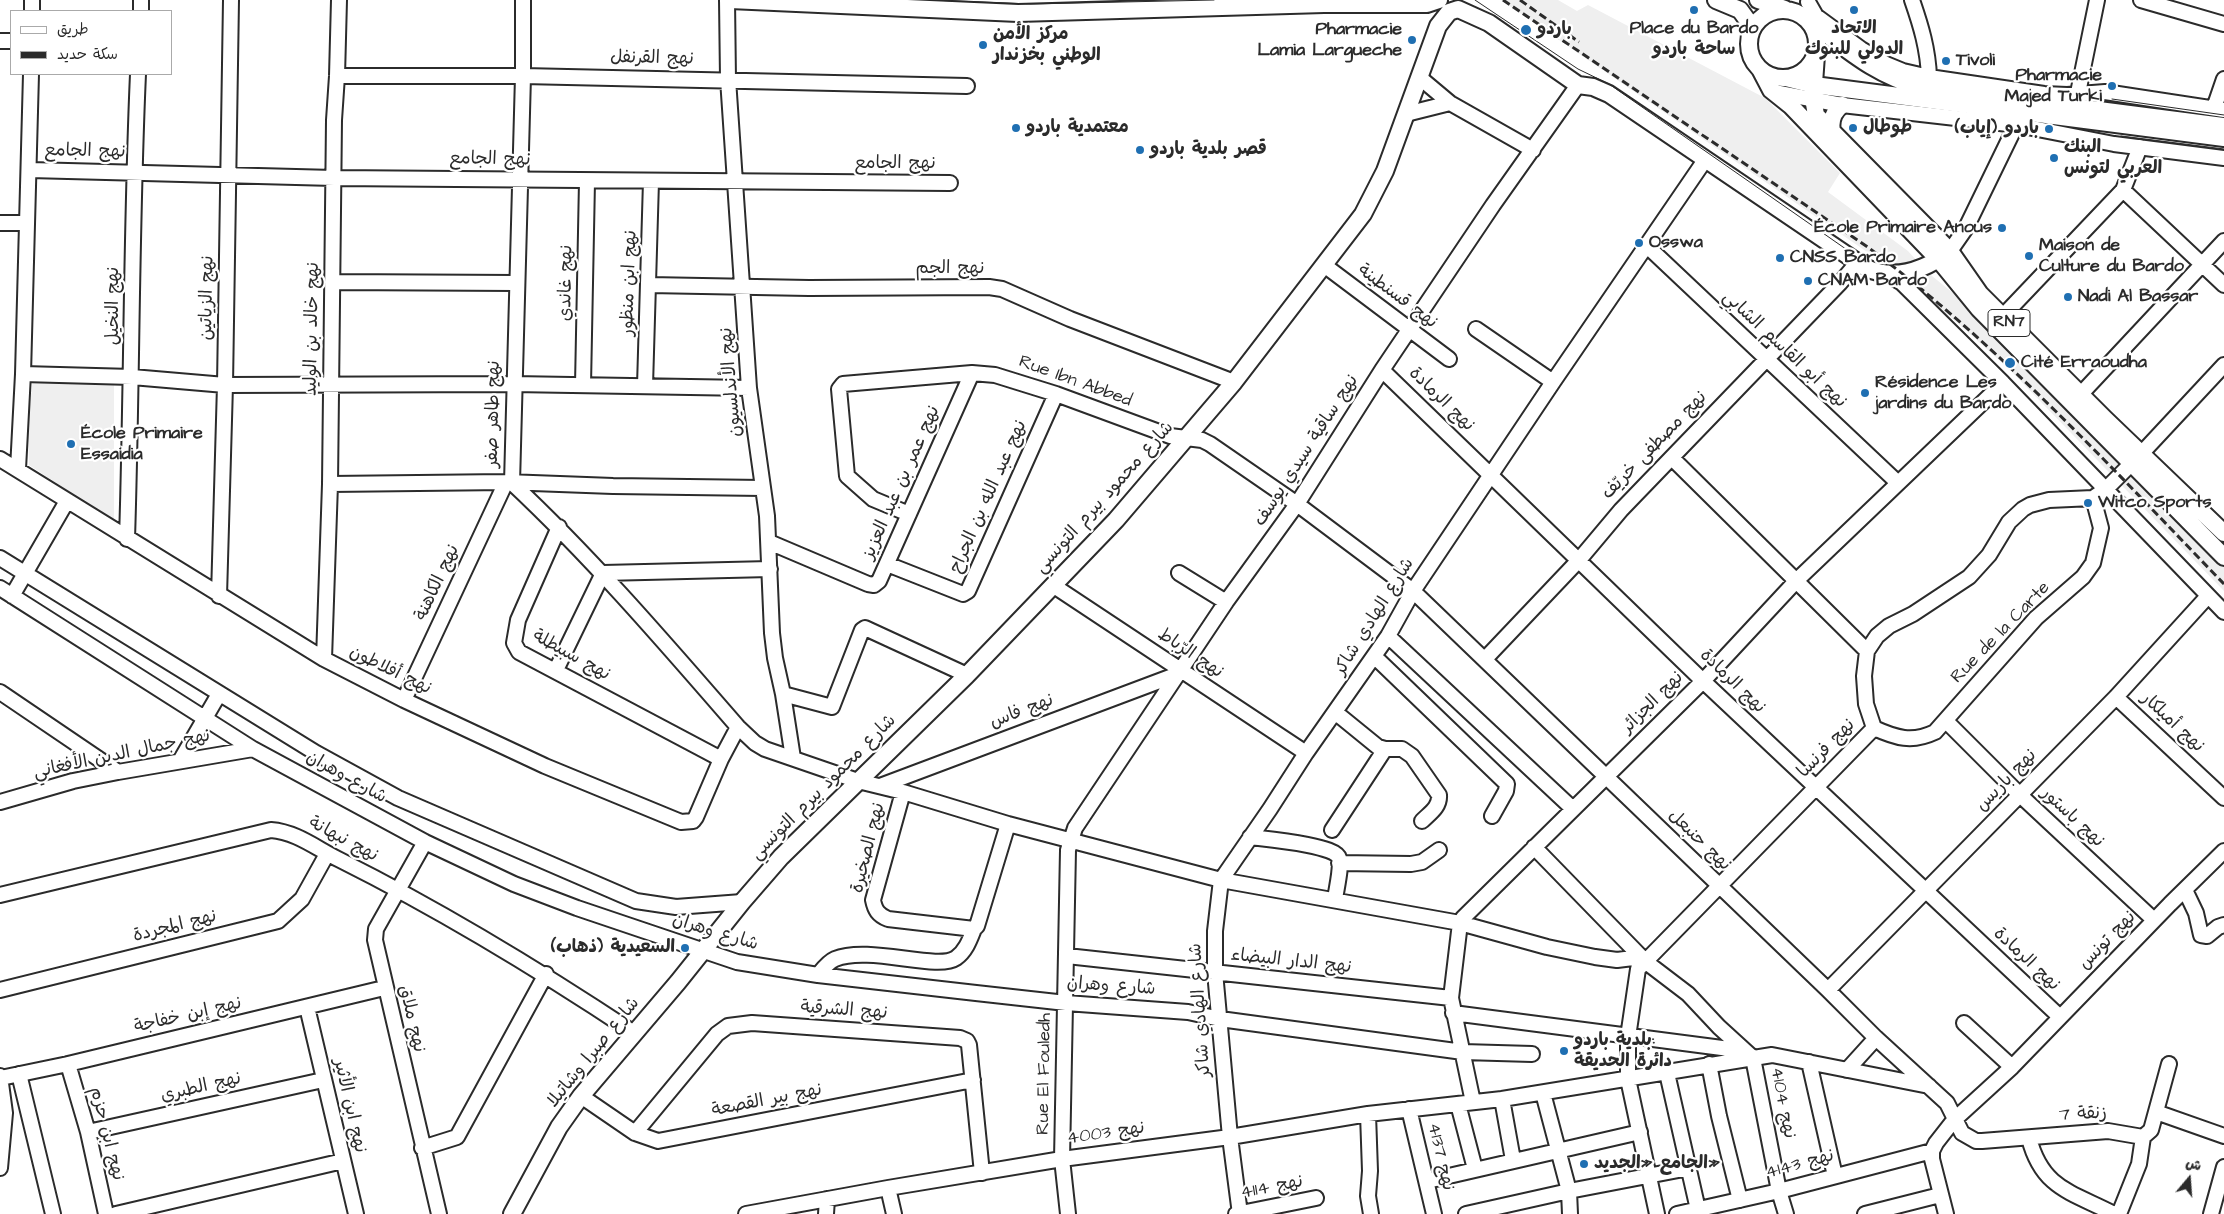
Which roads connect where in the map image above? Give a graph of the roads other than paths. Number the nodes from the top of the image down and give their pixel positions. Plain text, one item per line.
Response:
1 (231, 0) edge
2 (339, 0) edge
3 (523, 0) edge
4 (728, 0) edge
5 (1716, 0) edge
6 (1758, 0) edge
7 (1912, 0) edge
8 (2098, 0) edge
9 (2141, 0) edge
10 (1444, 6) edge
11 (1800, 8) edge
12 (2224, 24) edge
13 (1753, 28) junction
14 (1816, 55) junction
15 (1760, 69) junction
16 (30, 75) edge
17 (138, 75) edge
18 (338, 76) junction
19 (523, 76) junction
20 (1929, 77) junction
21 (1419, 78) junction
22 (1786, 78) junction
23 (728, 79) junction
24 (2224, 79) edge
25 (1578, 85) junction
26 (967, 86) dead end
27 (1774, 92) junction
28 (1813, 92) junction
29 (2078, 93) junction
30 (1450, 103) junction
31 (1842, 105) junction
32 (2219, 109) edge
33 (2018, 112) junction
34 (1406, 114) junction
35 (2224, 126) edge
36 (1832, 132) junction
37 (2224, 138) edge
38 (2140, 147) junction
39 (1533, 150) junction
40 (2224, 158) edge
41 (1705, 160) junction
42 (30, 170) junction
43 (134, 172) junction
44 (228, 175) junction
45 (334, 178) junction
46 (520, 179) junction
47 (587, 181) junction
48 (651, 181) junction
49 (735, 182) junction
50 (950, 183) dead end
51 (2123, 190) junction
52 (0, 223) edge
53 (26, 223) junction
54 (2224, 241) edge
55 (1646, 245) junction
56 (1944, 255) junction
57 (1857, 263) junction
58 (2202, 264) junction
59 (1324, 265) junction
60 (1888, 275) junction
61 (332, 282) junction
62 (516, 283) junction
63 (649, 285) junction
64 (2224, 285) edge
65 (742, 288) junction
66 (2003, 316) junction
67 (1476, 329) dead end
68 (1410, 331) junction
69 (1766, 358) junction
70 (1449, 359) dead end
71 (2224, 365) edge
72 (1382, 370) junction
73 (972, 373) junction
74 (23, 374) junction
75 (132, 377) junction
76 (1234, 382) junction
77 (1553, 382) junction
78 (2003, 383) junction
79 (330, 384) junction
80 (513, 384) junction
81 (225, 385) junction
82 (583, 385) junction
83 (645, 386) junction
84 (748, 388) junction
85 (1056, 394) junction
86 (2080, 394) junction
87 (1185, 438) junction
88 (1672, 458) junction
89 (0, 459) edge
90 (2137, 459) junction
91 (18, 470) junction
92 (1491, 474) junction
93 (509, 482) junction
94 (1898, 482) junction
95 (330, 484) junction
96 (763, 488) junction
97 (2106, 489) junction
98 (2093, 498) junction
99 (67, 501) junction
100 (1297, 504) junction
101 (909, 514) junction
102 (2221, 525) edge
103 (559, 527) junction
104 (127, 539) junction
105 (769, 542) junction
106 (2224, 556) edge
107 (0, 558) edge
108 (1579, 560) junction
109 (888, 564) junction
110 (770, 569) junction
111 (603, 573) junction
112 (1179, 573) dead end
113 (25, 574) junction
114 (1797, 580) junction
115 (1054, 586) junction
116 (0, 588) edge
117 (1413, 591) junction
118 (12, 596) junction
119 (219, 596) junction
120 (2208, 596) junction
121 (1226, 602) junction
122 (2224, 612) edge
123 (1388, 636) junction
124 (1867, 651) junction
125 (1374, 656) junction
126 (1485, 658) junction
127 (324, 659) junction
128 (556, 670) junction
129 (1179, 672) junction
130 (967, 675) junction
131 (1703, 681) junction
132 (0, 692) edge
133 (218, 694) junction
134 (783, 694) junction
135 (2116, 697) junction
136 (404, 700) junction
137 (1335, 712) junction
138 (206, 719) junction
139 (1946, 721) junction
140 (738, 727) junction
141 (1874, 728) junction
142 (253, 749) junction
143 (1384, 749) junction
144 (1306, 753) junction
145 (793, 758) junction
146 (721, 759) junction
147 (180, 761) junction
148 (118, 772) junction
149 (1605, 776) junction
150 (858, 781) junction
151 (880, 786) junction
152 (1816, 788) junction
153 (903, 792) junction
154 (2020, 794) junction
155 (2224, 798) edge
156 (0, 802) edge
157 (1573, 809) junction
158 (1492, 816) dead end
159 (1422, 821) dead end
160 (1008, 824) junction
161 (1332, 830) dead end
162 (1250, 837) junction
163 (1070, 840) junction
164 (425, 842) junction
165 (1534, 847) junction
166 (1439, 850) dead end
167 (2224, 851) edge
168 (328, 854) junction
169 (1339, 863) junction
170 (1221, 880) junction
171 (1719, 886) junction
172 (398, 889) junction
173 (2185, 890) junction
174 (1925, 892) junction
175 (0, 895) edge
176 (1335, 900) junction
177 (742, 902) junction
178 (2154, 920) junction
179 (1460, 923) junction
180 (2224, 925) edge
181 (974, 928) junction
182 (703, 950) junction
183 (1067, 956) junction
184 (1644, 959) junction
185 (1215, 972) junction
186 (546, 974) junction
187 (818, 975) junction
188 (384, 988) junction
189 (0, 990) edge
190 (1828, 990) junction
191 (1451, 998) junction
192 (1066, 1003) junction
193 (307, 1007) junction
194 (1453, 1013) junction
195 (2060, 1017) junction
196 (1220, 1019) junction
197 (1964, 1023) dead end
198 (634, 1033) junction
199 (1628, 1037) junction
200 (1876, 1038) junction
201 (1462, 1052) junction
202 (1532, 1054) dead end
203 (1749, 1054) junction
204 (1809, 1062) junction
205 (68, 1064) junction
206 (1710, 1064) junction
207 (2169, 1064) dead end
208 (2012, 1067) junction
209 (1847, 1070) junction
210 (1667, 1072) junction
211 (19, 1074) junction
212 (0, 1077) edge
213 (1628, 1079) junction
214 (323, 1080) junction
215 (972, 1080) junction
216 (1929, 1086) junction
217 (1544, 1093) junction
218 (581, 1096) junction
219 (1502, 1099) junction
220 (1473, 1102) junction
221 (1458, 1104) junction
222 (1409, 1109) junction
223 (2156, 1112) junction
224 (1368, 1114) junction
225 (1954, 1120) junction
226 (88, 1132) junction
227 (1640, 1132) junction
228 (635, 1133) junction
229 (2224, 1136) edge
230 (1230, 1137) junction
231 (2143, 1137) junction
232 (2029, 1138) junction
233 (422, 1148) junction
234 (1557, 1150) junction
235 (1932, 1151) junction
236 (1062, 1160) junction
237 (1513, 1160) junction
238 (343, 1161) junction
239 (2224, 1167) edge
240 (0, 1168) edge
241 (1689, 1168) junction
242 (1474, 1169) junction
243 (982, 1172) junction
244 (1649, 1175) junction
245 (1835, 1176) junction
246 (1427, 1181) junction
247 (888, 1188) junction
248 (1778, 1190) junction
249 (1569, 1191) junction
250 (1940, 1195) junction
251 (1316, 1198) dead end
252 (827, 1199) junction
253 (1740, 1200) junction
254 (2216, 1205) edge
255 (1507, 1210) edge
256 (1699, 1212) edge
257 (1945, 1212) edge
258 (53, 1214) edge
259 (106, 1214) edge
260 (116, 1214) edge
261 (356, 1214) edge
262 (439, 1214) edge
263 (512, 1214) edge
264 (750, 1214) edge
265 (826, 1214) edge
266 (894, 1214) edge
267 (1068, 1214) edge
268 (1236, 1214) edge
269 (1240, 1214) edge
270 (1371, 1214) edge
271 (1434, 1214) edge
272 (1466, 1214) edge
273 (1570, 1214) edge
274 (1657, 1214) edge
275 (1677, 1214) edge
276 (1786, 1214) edge
277 (1865, 1214) edge
278 (1958, 1214) edge
279 (2114, 1214) edge
280 (2119, 1214) edge

1 - 44 street, نهج الزياتين
2 - 18 street, نهج خالد بن الوليد
3 - 19 street, نهج طاهر صفر
4 - 10 main road
4 - 23 street, نهج الأندلسيون
5 - 13 main road
6 - 11 main road
7 - 20 street
8 - 29 street
9 - 12 street
10 - 21 main road, شارع محمود بيرم التونسي
10 - 25 main road
11 - 13 main road
11 - 14 main road, RN7
11 - 20 street
11 - 33 main road
13 - 15 main road, RN7
14 - 22 main road
14 - 28 main road, RN7
15 - 22 main road
15 - 27 main road, RN7
16 - 42 street
17 - 43 street, نهج النخيل
18 - 19 street, نهج القرنفل
18 - 45 street, نهج خالد بن الوليد
19 - 23 street, نهج القرنفل
19 - 46 street, نهج طاهر صفر
20 - 29 street
21 - 30 street
21 - 34 main road, شارع محمود بيرم التونسي
22 - 28 main road
23 - 26 street, نهج القرنفل
23 - 49 street, نهج الأندلسيون
24 - 32 street
25 - 39 street, نهج ساقية سيدي يوسف
25 - 41 main road
27 - 28 street
27 - 56 main road, RN7
28 - 31 street
28 - 33 main road
28 - 36 main road, RN7
29 - 32 street
30 - 34 street
30 - 39 street
31 - 33 street
31 - 36 main road
33 - 35 main road
33 - 37 main road
33 - 38 street
33 - 56 street
34 - 59 main road, شارع محمود بيرم التونسي
36 - 56 main road, RN7
38 - 40 street
38 - 51 street
39 - 68 street, نهج ساقية سيدي يوسف
41 - 55 street, شارع الهادي شاكر
41 - 57 main road
42 - 43 street, نهج الجامع
42 - 53 street
43 - 44 street, نهج الجامع
43 - 75 street, نهج النخيل
44 - 45 street, نهج الجامع
44 - 81 street, نهج الزياتين
45 - 46 street, نهج الجامع
45 - 61 street, نهج خالد بن الوليد
46 - 47 street, نهج الجامع
46 - 62 street, نهج طاهر صفر
47 - 48 street, نهج الجامع
47 - 82 street, نهج غاندي
48 - 49 street, نهج الجامع
48 - 63 street, نهج ابن منظور
49 - 50 street, نهج الجامع
49 - 65 street, نهج الأندلسيون
51 - 58 street
51 - 66 street
52 - 53 street
53 - 74 street
54 - 58 street
55 - 69 street, نهج أبو القاسم الشابي
55 - 77 street, شارع الهادي شاكر
56 - 60 main road
56 - 66 main road, RN7
56 - 90 main road, RN7
57 - 60 main road
57 - 69 street, نهج مصطفى خريّف
58 - 64 street
58 - 86 street
59 - 68 street, نهج قسنطينة
59 - 76 main road, شارع محمود بيرم التونسي
60 - 78 street
61 - 62 street
61 - 79 street, نهج خالد بن الوليد
62 - 80 street, نهج طاهر صفر
63 - 65 street, نهج الجم
63 - 83 street, نهج ابن منظور
65 - 76 street, نهج الجم
65 - 84 street, نهج الأندلسيون
66 - 86 main road, RN7
67 - 77 street
68 - 70 street, نهج قسنطينة
68 - 72 street, نهج ساقية سيدي يوسف
69 - 88 street, نهج مصطفى خريّف
69 - 94 street, نهج أبو القاسم الشابي
71 - 90 street
72 - 92 street, نهج الرمادة
72 - 100 street, نهج ساقية سيدي يوسف
73 - 85 street, Rue Ibn Abbed
73 - 101 street, نهج عمر بن عبد العزيز
73 - 101 street, Rue Ibn Abbed
74 - 75 street
74 - 91 street
75 - 81 street
75 - 104 street, نهج النخيل
76 - 87 main road, شارع محمود بيرم التونسي
77 - 92 street, شارع الهادي شاكر
78 - 94 street, نهج الجزائر
78 - 97 street
79 - 80 street
79 - 81 street
79 - 95 street, نهج خالد بن الوليد
80 - 82 street
80 - 93 street, نهج طاهر صفر
81 - 119 street, نهج الزياتين
82 - 83 street
83 - 84 street
84 - 96 street, نهج الأندلسيون
85 - 87 street, Rue Ibn Abbed
85 - 109 street, نهج عبد الله بن الجراح
86 - 90 main road, RN7
87 - 100 street, Rue Ibn Abbed
87 - 115 main road, شارع محمود بيرم التونسي
88 - 108 street, نهج مصطفى خريّف
88 - 114 street
89 - 91 street, نهج أفلاطون
90 - 97 street
90 - 102 main road, RN7
90 - 106 main road, RN7
91 - 99 street, نهج أفلاطون
92 - 108 street, نهج الرمادة
92 - 117 street, شارع الهادي شاكر
93 - 95 street
93 - 96 street
93 - 103 street, نهج طاهر صفر
93 - 136 street, نهج الكاهنة
94 - 114 street, نهج الجزائر
95 - 127 street, نهج خالد بن الوليد
96 - 105 street, نهج الأندلسيون
97 - 98 street
97 - 120 street
98 - 124 street
98 - 139 street, Rue de la Carte
99 - 104 street, نهج أفلاطون
99 - 113 street
100 - 117 street, Rue Ibn Abbed
100 - 121 street, نهج ساقية سيدي يوسف
101 - 109 street, نهج عمر بن عبد العزيز
103 - 111 street, نهج طاهر صفر
103 - 128 street, نهج سبيطلة
104 - 119 street, نهج أفلاطون
105 - 109 street, نهج عمر بن عبد العزيز
105 - 110 street, نهج الأندلسيون
107 - 113 street
108 - 126 street, نهج مصطفى خريّف
108 - 131 street, نهج الرمادة
110 - 111 street
110 - 134 street, نهج الأندلسيون
111 - 128 street
111 - 140 street, نهج طاهر صفر
112 - 121 street
113 - 118 street
113 - 133 street
114 - 124 street
114 - 131 street, نهج الجزائر
115 - 129 street, نهج الرّباط
115 - 130 main road, شارع محمود بيرم التونسي
116 - 118 street, شارع وهران
117 - 123 street, شارع الهادي شاكر
117 - 126 street, نهج حنبعل
118 - 138 street, شارع وهران
119 - 127 street, نهج أفلاطون
120 - 122 street
120 - 135 street, نهج باريس
121 - 129 street, نهج ساقية سيدي يوسف
123 - 125 street, شارع الهادي شاكر
123 - 157 street
124 - 141 street, نهج فرنسا
125 - 137 street, شارع الهادي شاكر
125 - 158 street
126 - 149 street, نهج حنبعل
127 - 136 street, نهج أفلاطون
128 - 146 street, نهج سبيطلة
129 - 144 street, نهج الرّباط
129 - 151 street, نهج فاس
129 - 163 street, نهج ساقية سيدي يوسف
130 - 134 street
130 - 150 main road, شارع محمود بيرم التونسي
131 - 149 street, نهج الجزائر
131 - 152 street, نهج الرمادة
132 - 148 street
133 - 138 street
133 - 177 street
134 - 145 street, نهج الأندلسيون
135 - 154 street, نهج باريس
135 - 155 street, نهج أميلكار
136 - 146 street, نهج أفلاطون
137 - 143 street
137 - 144 street, شارع الهادي شاكر
138 - 142 street, شارع وهران
138 - 147 street
139 - 141 street, Rue de la Carte
139 - 154 street, نهج باستور
140 - 145 street, نهج طاهر صفر
140 - 146 street, نهج أفلاطون
141 - 152 street, نهج فرنسا
142 - 147 street, نهج جمال الدين الأفغاني
142 - 164 street, شارع وهران
143 - 159 street
143 - 161 street
144 - 162 street, شارع الهادي شاكر
145 - 150 street, نهج طاهر صفر
147 - 148 street, نهج جمال الدين الأفغاني
148 - 156 street, نهج جمال الدين الأفغاني
149 - 157 street, نهج الجزائر
149 - 171 street, نهج حنبعل
150 - 151 street, نهج طاهر صفر
150 - 177 main road, شارع محمود بيرم التونسي
151 - 153 street, نهج طاهر صفر
152 - 171 street, نهج فرنسا
152 - 174 street, نهج الرمادة
153 - 160 street, نهج طاهر صفر
153 - 181 street, نهج الصخيرة
154 - 174 street, نهج باريس
154 - 178 street, نهج باستور
157 - 165 street, نهج الجزائر
160 - 163 street, نهج طاهر صفر
160 - 181 street
162 - 169 street
162 - 170 street, شارع الهادي شاكر
163 - 170 street, نهج طاهر صفر
163 - 183 street, Rue El Fouledh
164 - 172 street, نهج ملاق
164 - 182 street, شارع وهران
165 - 179 street, نهج الجزائر
165 - 184 street
166 - 169 street
167 - 173 street, نهج تونس
168 - 172 street, نهج نبهانة
168 - 175 street, نهج نبهانة
168 - 189 street, نهج المجردة
169 - 176 street
170 - 176 street, نهج طاهر صفر
170 - 185 street, شارع الهادي شاكر
171 - 184 street, نهج فرنسا
171 - 190 street, نهج حنبعل
172 - 186 street, نهج نبهانة
172 - 188 street, نهج ملاق
173 - 178 street, نهج تونس
173 - 180 street
174 - 190 street, نهج باريس
174 - 195 street, نهج الرمادة
176 - 179 street, نهج طاهر صفر
177 - 182 main road, شارع محمود بيرم التونسي
178 - 195 street, نهج تونس
179 - 184 street, نهج طاهر صفر
179 - 191 street
181 - 187 street
182 - 187 street, شارع وهران
182 - 198 main road, شارع صبرا وشاتيلا
183 - 185 street, نهج الدار البيضاء
183 - 192 street, Rue El Fouledh
184 - 199 street, نهج فرنسا
184 - 203 street
185 - 191 street, نهج الدار البيضاء
185 - 196 street, شارع الهادي شاكر
186 - 198 street, نهج نبهانة
186 - 233 street
187 - 192 street, شارع وهران
188 - 193 street, نهج إبن خفاجة
188 - 233 street, نهج ملاق
190 - 200 street, نهج حنبعل
191 - 194 street
192 - 196 street, شارع وهران
192 - 236 street, Rue El Fouledh
193 - 205 street, نهج إبن خفاجة
193 - 214 street, نهج ابن الأثير
194 - 199 street
194 - 201 street
195 - 208 street, نهج تونس
196 - 201 street, شارع وهران
196 - 230 street, شارع الهادي شاكر
197 - 208 street
198 - 218 main road, شارع صبرا وشاتيلا
199 - 203 street
199 - 213 street, نهج فرنسا
200 - 209 street
200 - 216 street, نهج حنبعل
201 - 202 street, شارع وهران
201 - 220 street
203 - 204 street
203 - 206 street, نهج 4003
203 - 248 street, نهج 4104
204 - 209 street
204 - 245 street
205 - 211 street, نهج إبن خفاجة
205 - 226 street, نهج ابن حزم
206 - 210 street, نهج 4003
206 - 253 street
207 - 223 street
208 - 225 street, نهج تونس
209 - 216 street
210 - 213 street, نهج 4003
210 - 241 street
211 - 212 street, نهج إبن خفاجة
211 - 258 street
212 - 240 street
213 - 217 street, نهج 4003
213 - 227 street, نهج فرنسا
214 - 226 street, نهج الطبري
214 - 238 street, نهج ابن الأثير
215 - 228 street, نهج بير القصعة
215 - 228 street, نهج الشرقية
215 - 243 street, نهج الشرقية
216 - 225 street, نهج حنبعل
217 - 219 street, نهج 4003
217 - 234 street
218 - 228 street, نهج بير القصعة
218 - 263 main road, شارع صبرا وشاتيلا
219 - 220 street, نهج 4003
219 - 237 street
220 - 221 street, نهج 4003
221 - 222 street, نهج 4003
221 - 242 street
222 - 224 street, نهج 4003
222 - 246 street, نهج 4137
223 - 229 street
223 - 231 street
224 - 230 street, نهج 4003
224 - 270 street
225 - 232 street, زنقة 7
225 - 235 street, نهج تونس
226 - 259 street, نهج ابن حزم
227 - 234 street
227 - 244 street, نهج فرنسا
230 - 236 street, نهج 4003
230 - 269 street, شارع الهادي شاكر
231 - 232 street, زنقة 7
231 - 280 street
232 - 279 street
233 - 262 street, نهج ملاق
234 - 237 street
234 - 249 street
235 - 245 street, نهج 4143
235 - 250 street
236 - 243 street, نهج 4003
236 - 267 street, Rue El Fouledh
237 - 242 street
238 - 260 street
238 - 261 street, نهج ابن الأثير
239 - 254 street
241 - 244 street
241 - 256 street
242 - 246 street
243 - 247 street, نهج 4003
244 - 249 street
244 - 274 street, نهج فرنسا
245 - 248 street, نهج 4143
246 - 271 street, نهج 4137
247 - 252 street, نهج 4003
247 - 266 street
248 - 253 street, نهج 4143
248 - 276 street, نهج 4104
249 - 255 street
249 - 273 street
250 - 257 street
250 - 277 street
251 - 269 street, نهج 4114
252 - 264 street, نهج 4003
252 - 265 street
253 - 256 street, نهج 4143
255 - 272 street
256 - 275 street, نهج 4143
257 - 278 street
268 - 269 street, نهج 4114

